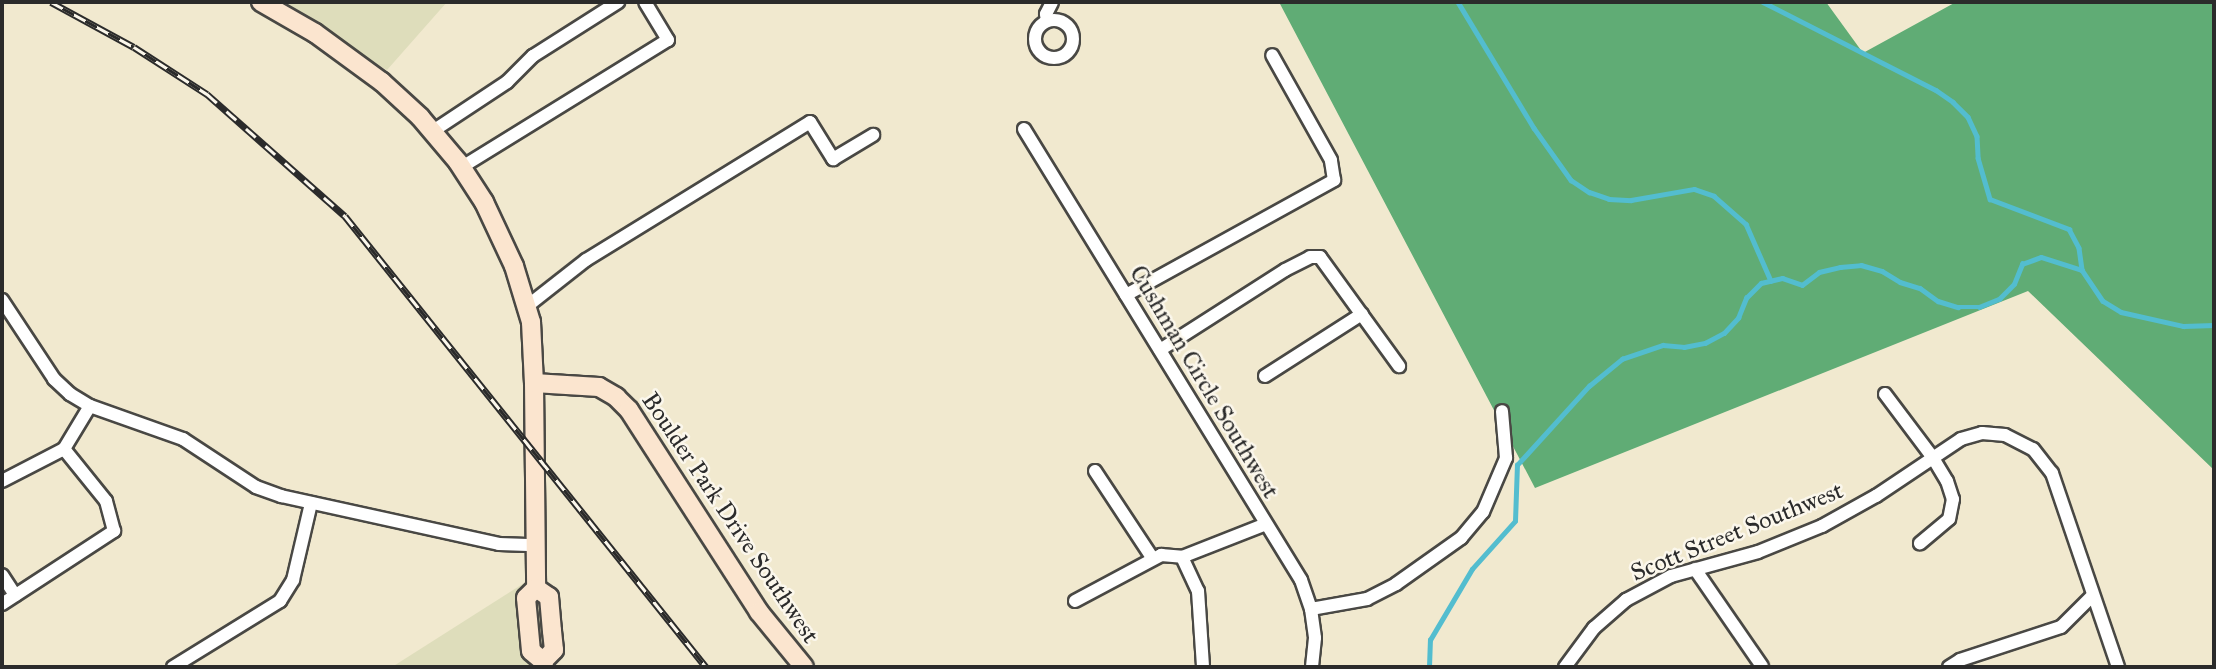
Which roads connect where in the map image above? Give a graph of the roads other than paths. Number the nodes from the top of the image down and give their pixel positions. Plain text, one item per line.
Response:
1 (261, 2) edge
2 (290, 2) edge
3 (618, 2) edge
4 (645, 2) edge
5 (1052, 2) edge
6 (1047, 21) dead end
7 (299, 24) junction
8 (1272, 55) dead end
9 (1024, 129) dead end
10 (433, 131) junction
11 (873, 135) dead end
12 (462, 167) junction
13 (1126, 295) junction
14 (2, 300) edge
15 (526, 307) junction
16 (1362, 314) junction
17 (1160, 350) junction
18 (1399, 366) dead end
19 (1265, 376) dead end
20 (534, 383) junction
21 (1885, 394) dead end
22 (90, 406) junction
23 (1502, 411) dead end
24 (64, 449) junction
25 (1933, 458) junction
26 (1095, 471) dead end
27 (2, 481) edge
28 (311, 503) junction
29 (1266, 524) junction
30 (1920, 543) dead end
31 (536, 545) junction
32 (1182, 557) junction
33 (1153, 559) junction
34 (1695, 569) junction
35 (2, 575) edge
36 (15, 595) junction
37 (2092, 596) junction
38 (1075, 601) dead end
39 (2, 604) edge
40 (1311, 609) junction
41 (543, 664) edge
42 (1762, 666) edge
43 (173, 667) edge
44 (804, 667) edge
45 (1203, 667) edge
46 (1312, 667) edge
47 (1564, 667) edge
48 (1949, 667) edge
49 (2118, 667) edge

1 - 7 main road
2 - 7 main road
3 - 10 street
4 - 12 street
5 - 6 street
7 - 10 main road
8 - 13 street
9 - 13 street, Cushman Circle Southwest
10 - 12 main road
11 - 15 street
12 - 15 main road
13 - 17 street, Cushman Circle Southwest
14 - 22 street
15 - 20 main road
16 - 17 street
16 - 18 street
16 - 19 street
17 - 29 street, Cushman Circle Southwest
20 - 31 main road
20 - 44 main road, Boulder Park Drive Southwest
21 - 25 street
22 - 24 street
22 - 28 street
23 - 40 street
24 - 27 street
24 - 36 street
25 - 30 street
25 - 34 street, Scott Street Southwest
25 - 37 street, Scott Street Southwest
26 - 33 street
28 - 31 street
28 - 43 street
29 - 32 street
29 - 40 street, Cushman Circle Southwest
31 - 41 main road
32 - 33 street
32 - 45 street
33 - 38 street
34 - 42 street
34 - 47 street, Scott Street Southwest
35 - 36 street
36 - 39 street
37 - 48 street
37 - 49 street, Scott Street Southwest
40 - 46 street, Cushman Circle Southwest

